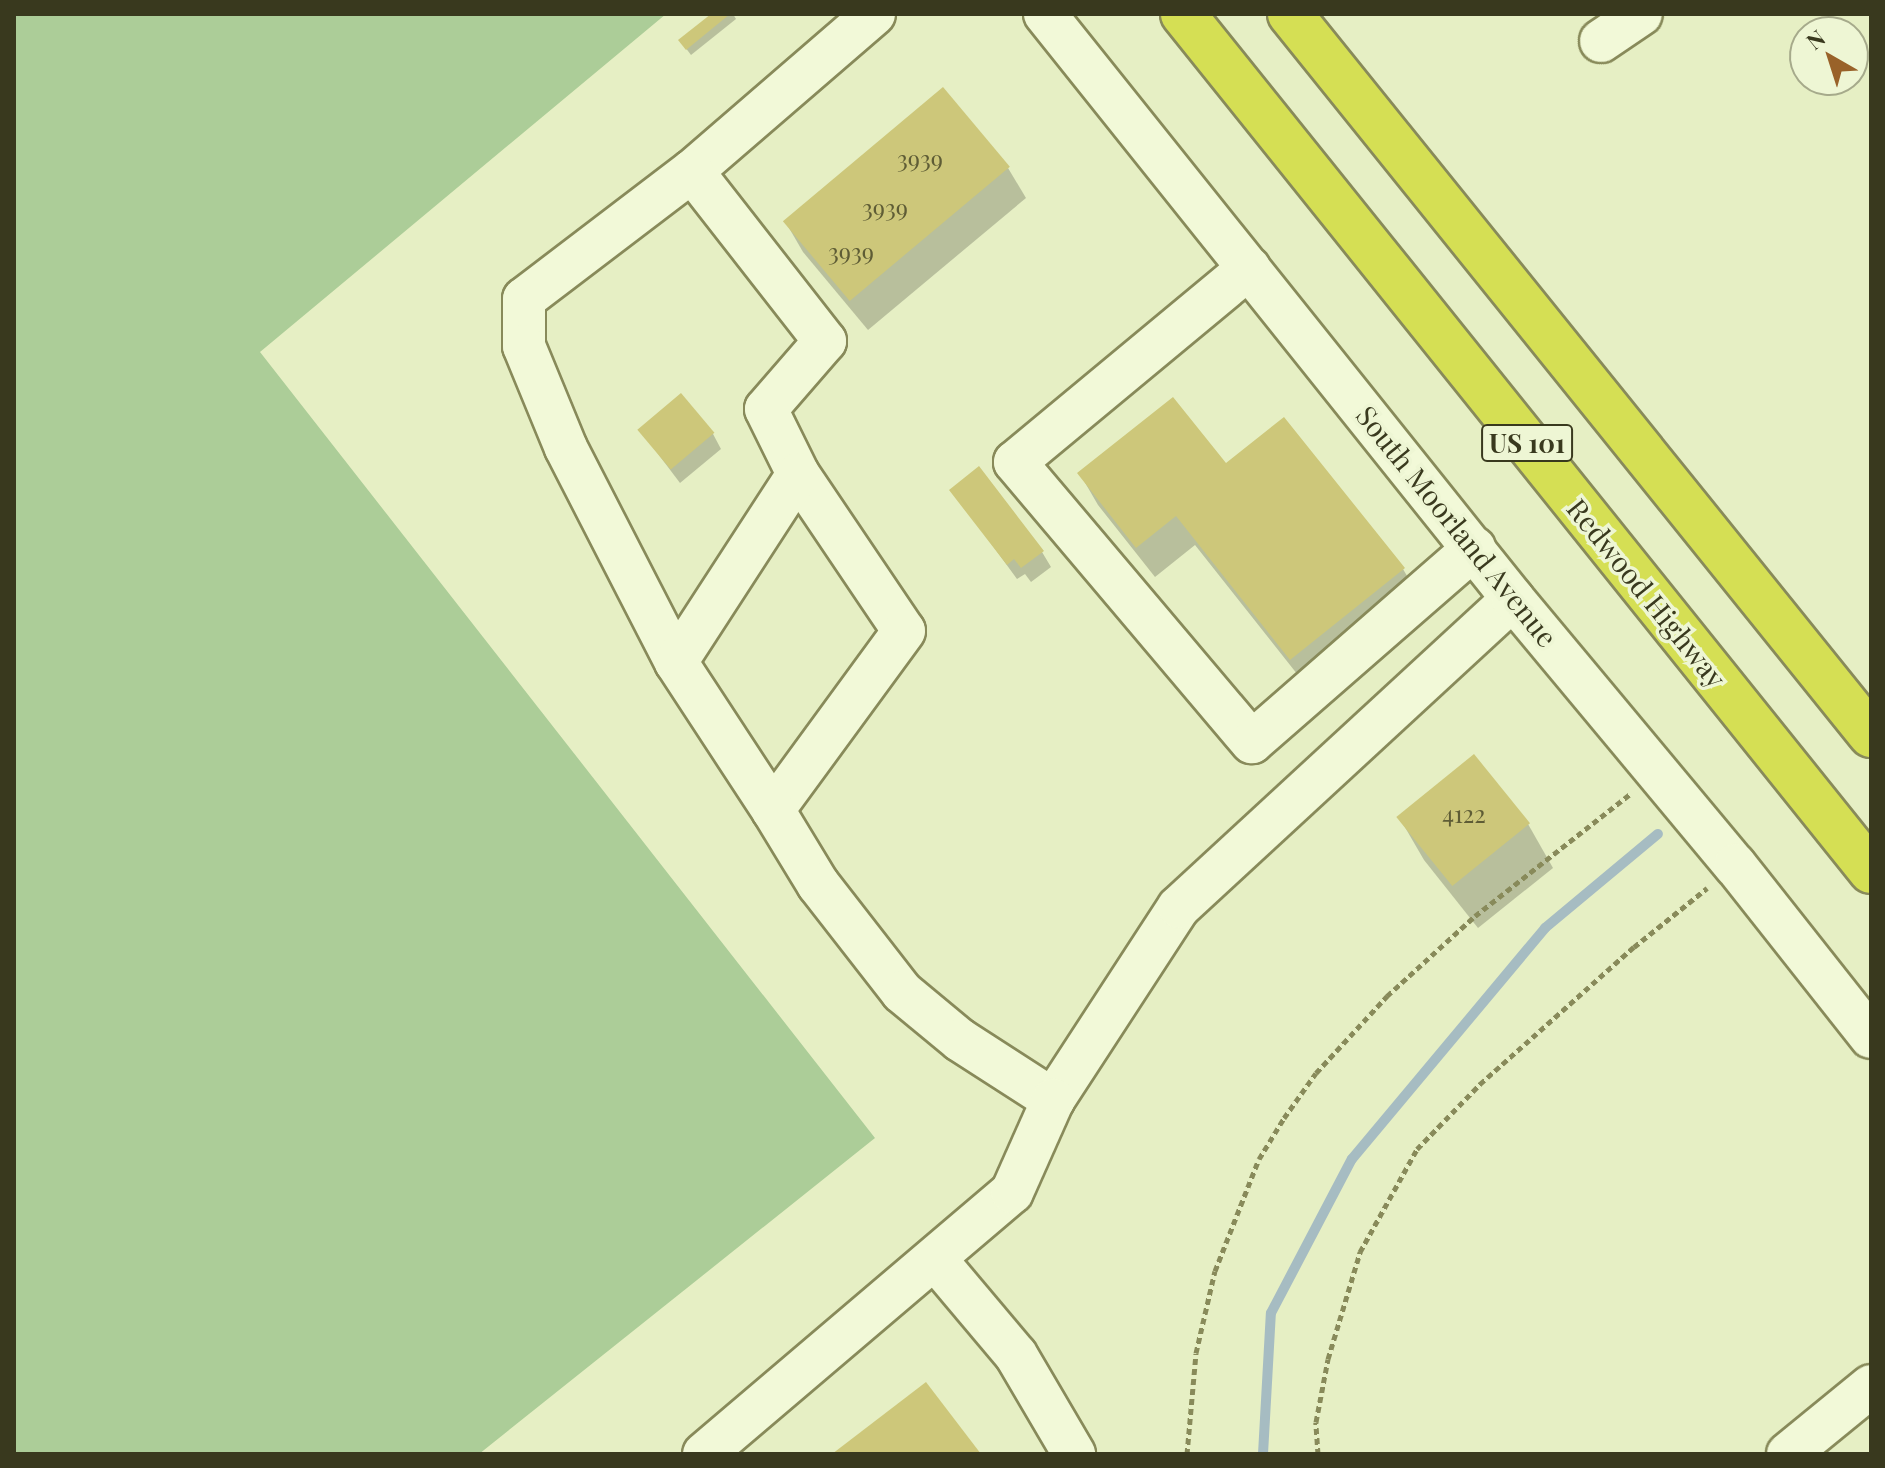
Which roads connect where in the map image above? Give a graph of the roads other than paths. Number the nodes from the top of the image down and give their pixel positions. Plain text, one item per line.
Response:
1 (874, 14) edge
2 (1045, 14) edge
3 (1183, 14) edge
4 (1290, 14) edge
5 (1641, 14) edge
6 (1601, 41) dead end
7 (692, 171) junction
8 (1249, 268) junction
9 (798, 474) junction
10 (1474, 548) junction
11 (1513, 599) junction
12 (676, 662) junction
13 (1871, 735) edge
14 (773, 810) junction
15 (1871, 871) edge
16 (1871, 1037) edge
17 (1053, 1100) junction
18 (936, 1260) junction
19 (1871, 1386) edge
20 (704, 1454) edge
21 (1074, 1454) edge
22 (1788, 1454) edge

1 - 7 street
2 - 8 street, South Moorland Avenue
3 - 15 highway, Redwood Highway / US 101
4 - 13 highway, US 101
5 - 6 street
7 - 9 street
7 - 12 street
8 - 10 street, South Moorland Avenue
8 - 10 street
9 - 12 street
9 - 14 street
10 - 11 street, South Moorland Avenue
11 - 16 street, South Moorland Avenue
11 - 17 street
12 - 14 street
14 - 17 street
17 - 18 street
18 - 20 street
18 - 21 street
19 - 22 street

